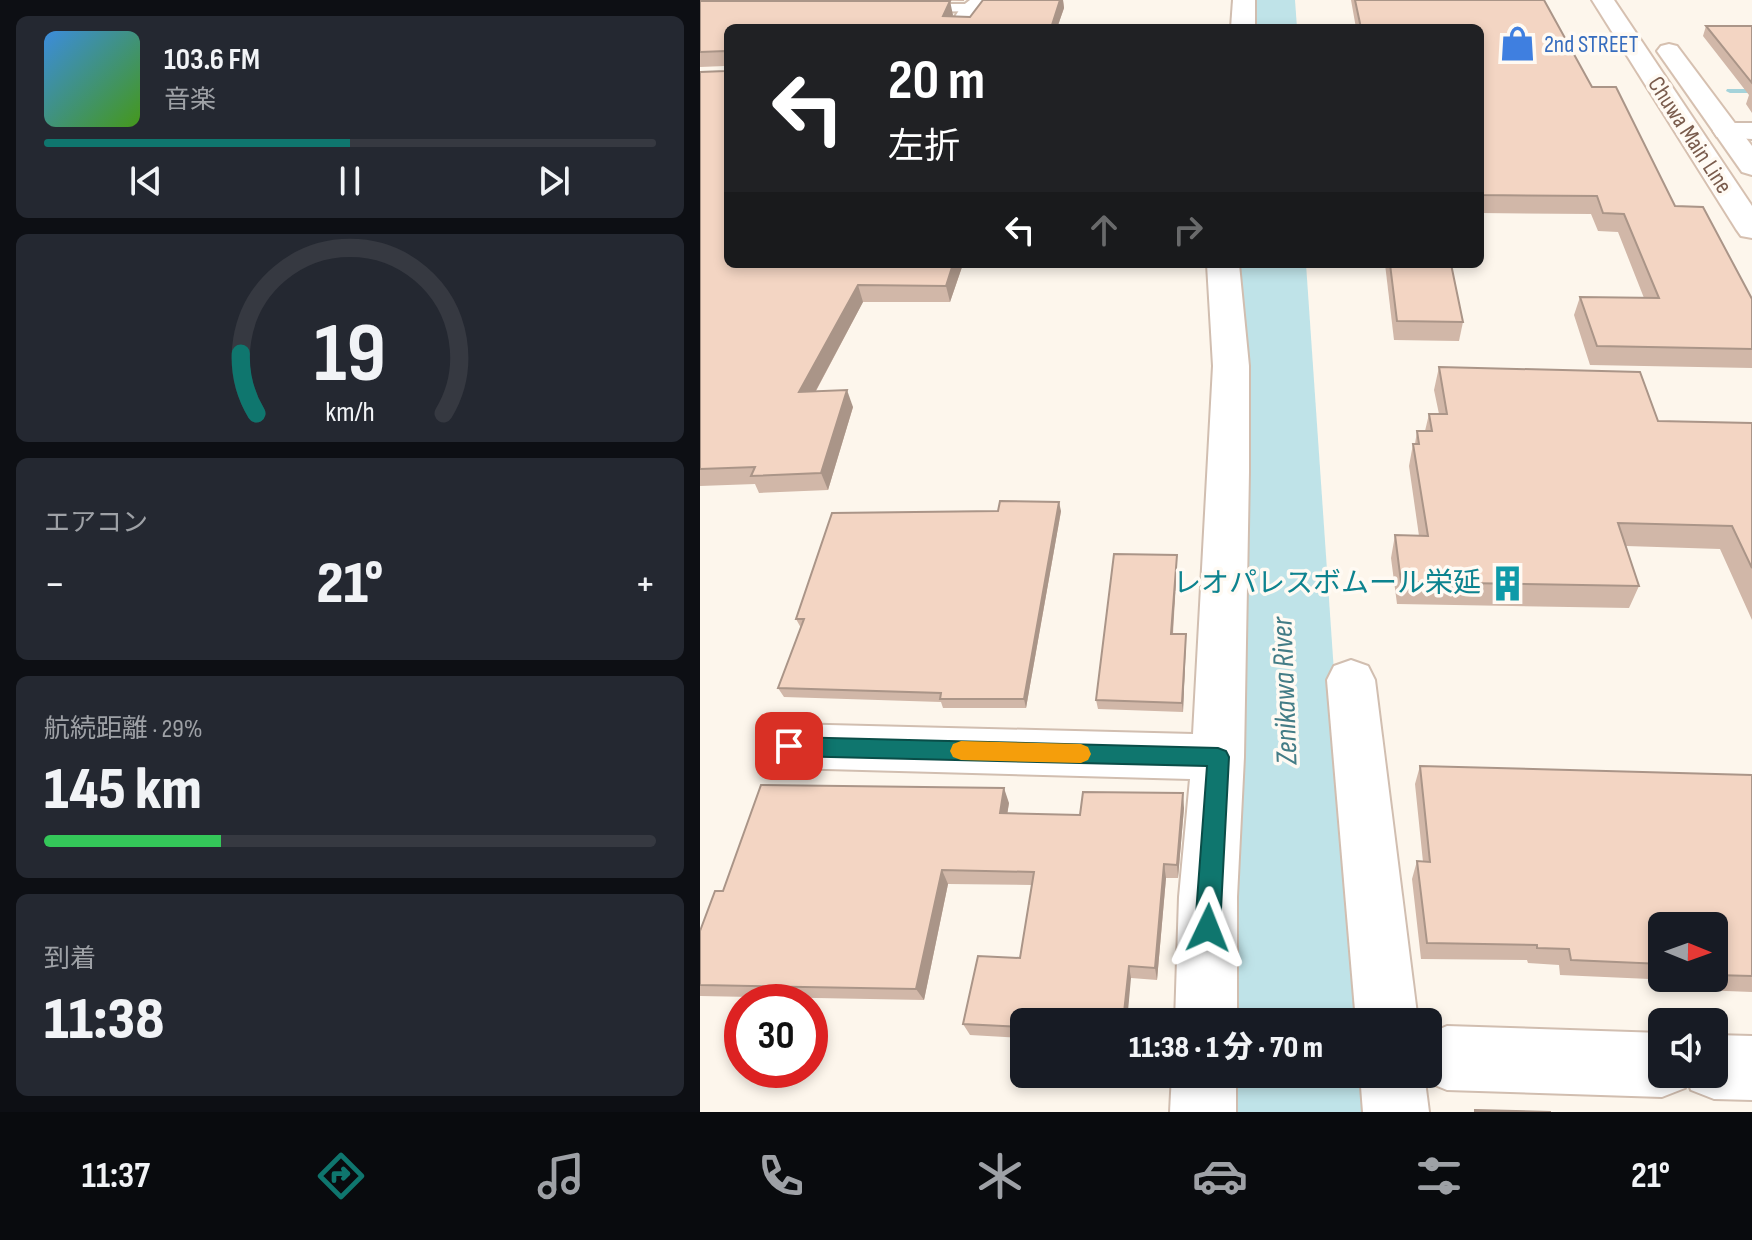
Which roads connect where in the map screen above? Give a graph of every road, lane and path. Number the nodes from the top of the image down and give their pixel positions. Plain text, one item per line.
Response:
1 (1244, 0) edge
2 (1603, 0) edge
3 (978, 4) edge
4 (898, 8) edge
5 (963, 24) edge
6 (1243, 24) edge
7 (1658, 36) dead end
8 (1740, 131) edge
9 (1752, 166) edge
10 (1752, 229) edge
11 (1223, 268) edge
12 (1351, 680) dead end
13 (789, 746) dead end
14 (1218, 757) junction
15 (1206, 1008) edge
16 (1386, 1008) edge
17 (1648, 1065) edge
18 (1442, 1066) edge
19 (1728, 1067) edge
20 (1752, 1068) edge
21 (1204, 1088) edge
22 (1409, 1088) edge
23 (1203, 1112) edge
24 (1396, 1112) edge

1 - 6 street
2 - 10 street, Chuwa Main Line
3 - 4 lane
3 - 5 street
7 - 8 street, Chuwa Main Line
8 - 9 street, Chuwa Main Line
11 - 14 street
12 - 16 street
13 - 14 street
14 - 15 street
17 - 18 street
19 - 20 street
21 - 23 street
22 - 24 street

